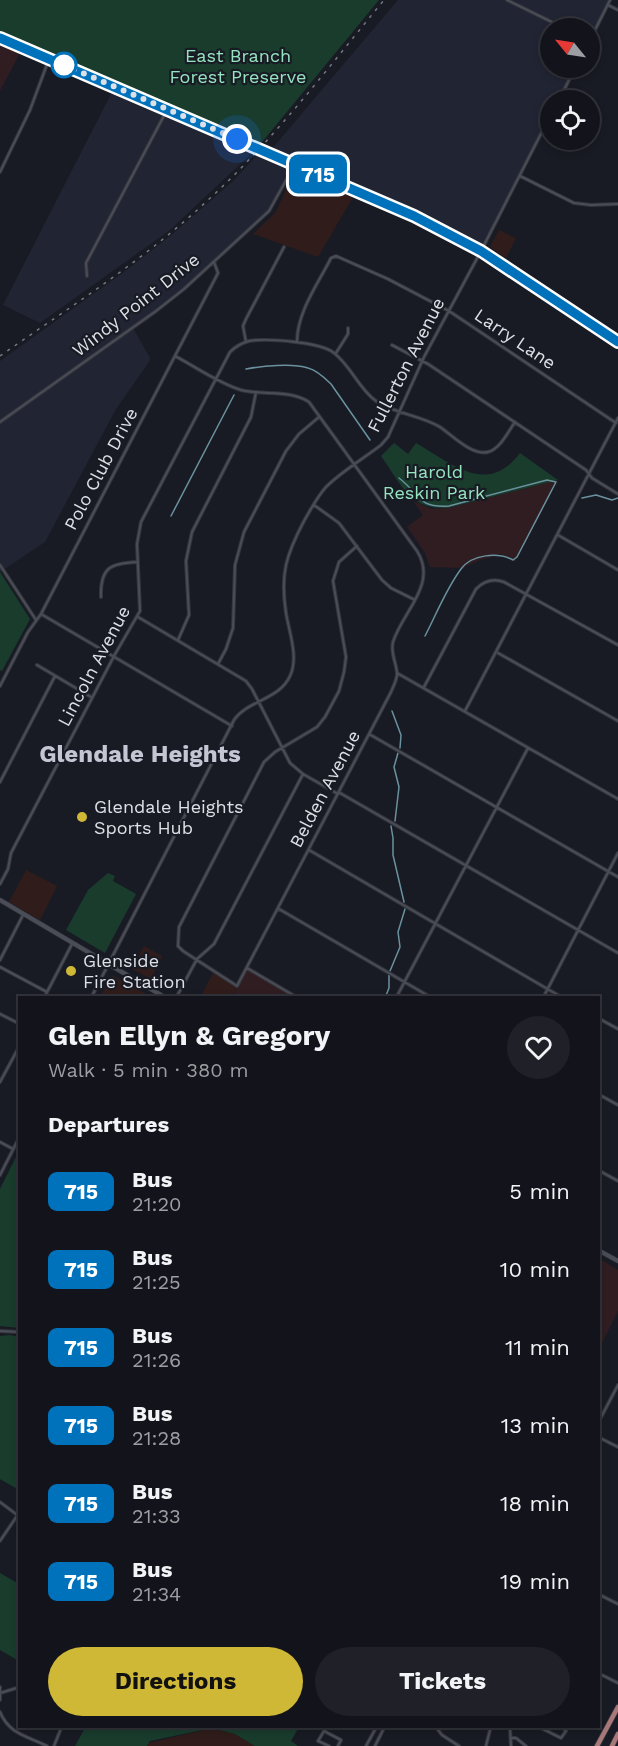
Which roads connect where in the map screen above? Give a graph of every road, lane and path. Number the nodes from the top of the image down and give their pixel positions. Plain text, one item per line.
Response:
1 (507, 0) edge
2 (610, 0) edge
3 (608, 5) junction
4 (618, 10) edge
5 (544, 18) edge
6 (600, 21) edge
7 (0, 38) edge
8 (49, 59) junction
9 (167, 110) junction
10 (540, 136) edge
11 (294, 164) junction
12 (0, 172) edge
13 (520, 176) junction
14 (618, 204) edge
15 (284, 247) dead end
16 (481, 251) junction
17 (214, 262) junction
18 (87, 276) dead end
19 (449, 311) junction
20 (348, 328) dead end
21 (246, 342) junction
22 (297, 342) junction
23 (618, 342) edge
24 (392, 345) dead end
25 (336, 354) junction
26 (175, 356) junction
27 (422, 361) junction
28 (215, 378) junction
29 (256, 392) junction
30 (400, 411) junction
31 (320, 417) junction
32 (618, 418) edge
33 (0, 422) edge
34 (514, 422) junction
35 (616, 423) junction
36 (355, 465) junction
37 (589, 475) junction
38 (618, 494) edge
39 (313, 505) junction
40 (558, 535) junction
41 (357, 546) junction
42 (138, 562) junction
43 (0, 565) edge
44 (618, 570) edge
45 (527, 594) junction
46 (101, 597) dead end
47 (415, 600) junction
48 (41, 614) junction
49 (137, 616) junction
50 (36, 620) junction
51 (178, 640) junction
52 (618, 645) edge
53 (497, 652) junction
54 (114, 656) junction
55 (218, 664) junction
56 (37, 665) dead end
57 (397, 673) junction
58 (56, 676) junction
59 (0, 686) edge
60 (424, 687) junction
61 (92, 698) junction
62 (260, 703) junction
63 (465, 711) junction
64 (618, 721) edge
65 (232, 726) junction
66 (369, 734) junction
67 (528, 747) junction
68 (282, 748) junction
69 (303, 774) junction
70 (0, 782) edge
71 (338, 793) junction
72 (618, 799) edge
73 (497, 807) junction
74 (308, 850) junction
75 (618, 853) edge
76 (466, 865) junction
77 (608, 872) junction
78 (618, 877) edge
79 (0, 884) edge
80 (0, 900) edge
81 (278, 908) junction
82 (24, 914) junction
83 (435, 924) junction
84 (578, 930) junction
85 (73, 943) junction
86 (618, 953) edge
87 (197, 959) junction
88 (0, 960) edge
89 (108, 963) junction
90 (0, 967) edge
91 (247, 968) junction
92 (405, 982) junction
93 (547, 988) junction
94 (47, 992) junction
95 (45, 996) edge
96 (93, 996) edge
97 (163, 996) edge
98 (177, 996) edge
99 (295, 996) edge
100 (397, 996) edge
101 (429, 996) edge
102 (544, 996) edge
103 (560, 996) edge
104 (0, 1014) edge
105 (600, 1019) edge
106 (18, 1023) edge
107 (618, 1029) edge
108 (18, 1049) edge
109 (0, 1082) edge
110 (600, 1095) edge
111 (618, 1105) edge
112 (18, 1140) edge
113 (0, 1142) edge
114 (13, 1149) junction
115 (600, 1171) edge
116 (0, 1174) edge
117 (618, 1181) edge
118 (600, 1251) edge
119 (618, 1261) edge
120 (0, 1331) edge
121 (18, 1332) edge
122 (618, 1385) edge
123 (600, 1419) edge
124 (600, 1438) edge
125 (618, 1447) edge
126 (0, 1502) edge
127 (18, 1516) edge
128 (0, 1541) edge
129 (600, 1595) edge
130 (618, 1604) edge
131 (600, 1674) edge
132 (618, 1683) edge
133 (0, 1687) edge
134 (18, 1688) edge
135 (0, 1694) edge
136 (0, 1700) edge
137 (618, 1707) edge
138 (0, 1712) edge
139 (61, 1728) edge
140 (376, 1728) edge
141 (385, 1728) edge
142 (437, 1728) edge
143 (490, 1728) edge
144 (510, 1728) edge
145 (540, 1728) edge
146 (563, 1728) edge
147 (567, 1728) edge
148 (566, 1731) junction
149 (618, 1734) edge
150 (511, 1737) junction
151 (46, 1746) edge
152 (54, 1746) edge
153 (328, 1746) edge
154 (338, 1746) edge
155 (366, 1746) edge
156 (375, 1746) edge
157 (459, 1746) edge
158 (486, 1746) edge
159 (511, 1746) edge
160 (526, 1746) edge
161 (597, 1746) edge
162 (612, 1746) edge

1 - 5 street
2 - 3 street
3 - 4 street
3 - 6 street
7 - 8 street
8 - 9 street
8 - 12 street
9 - 11 street
9 - 18 street
10 - 13 street, Fullerton Avenue
11 - 16 street
11 - 17 street, Windy Point Drive
13 - 14 street
13 - 16 street, Fullerton Avenue
15 - 21 street
16 - 19 street, Fullerton Avenue
16 - 23 street
17 - 26 street, Polo Club Drive
17 - 33 street, Windy Point Drive
19 - 22 street, Larry Lane
19 - 27 street, Fullerton Avenue
19 - 35 street, Larry Lane
20 - 25 street
21 - 22 street
21 - 28 street, Lincoln Avenue
22 - 25 street
24 - 27 street
25 - 30 street
26 - 28 street
26 - 48 street, Polo Club Drive
27 - 30 street, Fullerton Avenue
27 - 34 street
28 - 29 street
28 - 42 street, Lincoln Avenue
29 - 31 street
29 - 51 street
30 - 34 street
30 - 36 street, Fullerton Avenue
31 - 36 street
31 - 55 street
32 - 35 street
34 - 37 street
35 - 37 street
36 - 39 street, Fullerton Avenue
36 - 47 street, Belden Avenue
37 - 38 street
37 - 40 street
39 - 41 street
39 - 62 street, Fullerton Avenue
40 - 44 street
40 - 45 street
41 - 47 street
41 - 68 street
42 - 46 street
42 - 49 street, Lincoln Avenue
43 - 50 street
45 - 52 street
45 - 53 street
45 - 60 street
47 - 57 street, Belden Avenue
48 - 50 street, Polo Club Drive
48 - 54 street
49 - 51 street
49 - 54 street, Lincoln Avenue
50 - 59 street, Polo Club Drive
51 - 55 street
53 - 63 street
53 - 64 street
54 - 61 street, Lincoln Avenue
54 - 65 street
55 - 62 street
56 - 58 street
57 - 60 street
57 - 66 street, Belden Avenue
58 - 61 street
58 - 70 street
60 - 63 street
61 - 79 street, Lincoln Avenue
62 - 65 street, Fullerton Avenue
62 - 68 street
63 - 67 street
65 - 89 street, Fullerton Avenue
66 - 71 street, Belden Avenue
66 - 73 street
67 - 72 street
67 - 73 street
68 - 69 street
68 - 87 street
69 - 71 street
69 - 87 street
71 - 74 street, Belden Avenue
71 - 76 street
73 - 76 street
73 - 77 street
74 - 81 street, Belden Avenue
74 - 83 street
75 - 77 street
76 - 83 street
76 - 84 street
77 - 78 street
77 - 84 street
80 - 82 main road
81 - 91 street, Belden Avenue
81 - 92 street
82 - 85 main road
82 - 88 street
83 - 92 street
83 - 93 street
84 - 86 street
84 - 93 street
85 - 89 main road
85 - 94 street
87 - 91 street, Belden Avenue
87 - 98 street
89 - 96 street, Fullerton Avenue
89 - 97 main road
90 - 94 street
91 - 99 street
92 - 100 street
92 - 101 street
93 - 102 street
93 - 103 street
94 - 95 street
104 - 106 street
105 - 107 street
108 - 109 street
110 - 111 street
112 - 114 street
113 - 114 street
114 - 116 street
115 - 117 street
118 - 119 main road
120 - 121 street
122 - 123 street
124 - 125 street
126 - 127 street
127 - 128 street
129 - 130 street
131 - 132 street
133 - 135 street
134 - 135 street
135 - 136 street
137 - 161 main road
138 - 151 street
139 - 152 street
140 - 155 street
141 - 156 street
142 - 157 street
143 - 158 street
144 - 150 street
145 - 148 street
146 - 148 street
147 - 148 street
149 - 162 main road
150 - 159 street
150 - 160 street
153 - 154 street

